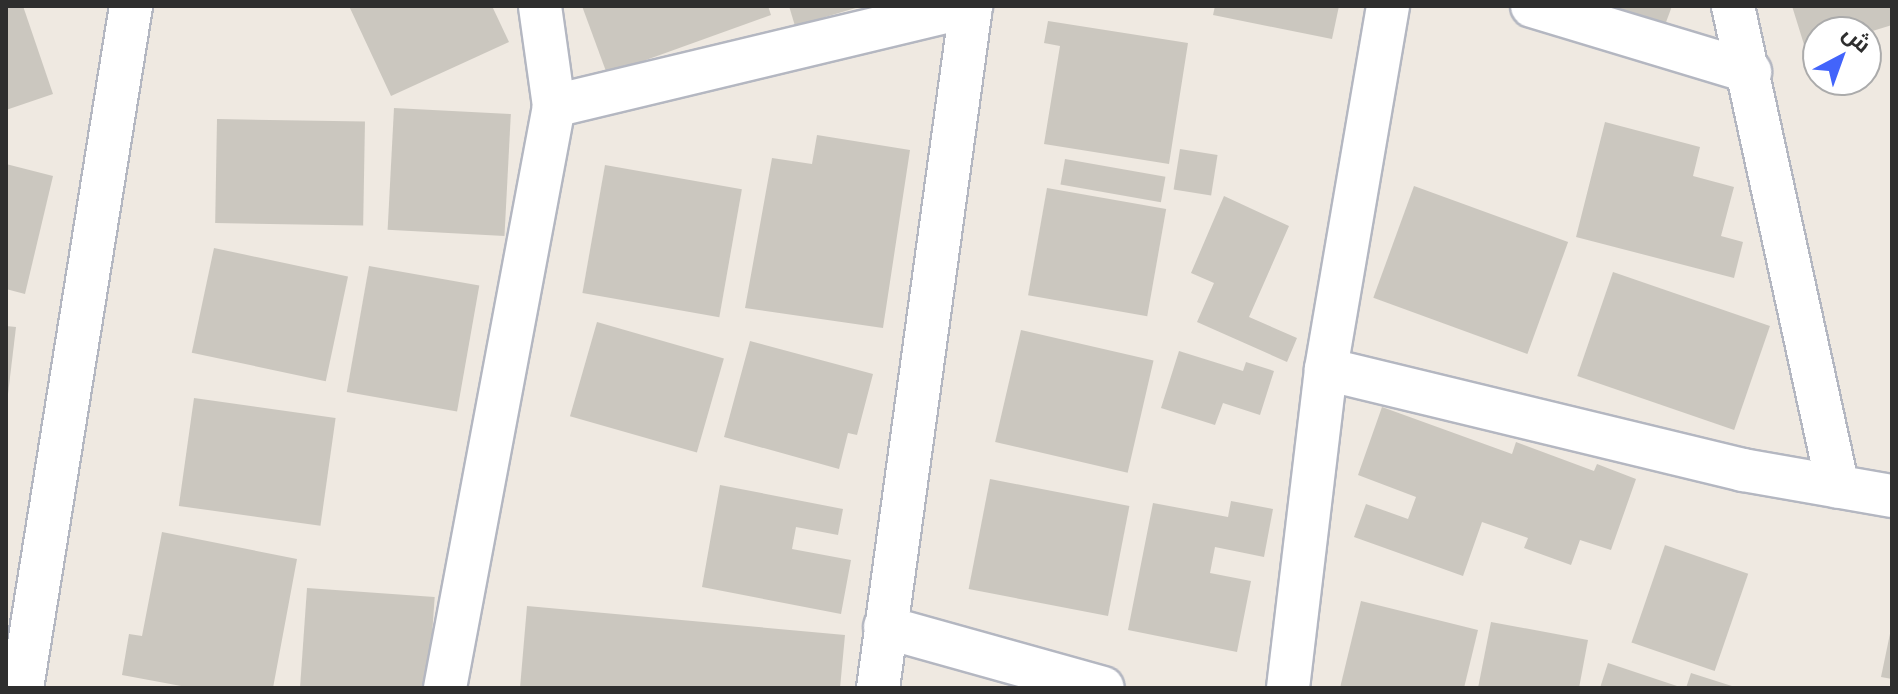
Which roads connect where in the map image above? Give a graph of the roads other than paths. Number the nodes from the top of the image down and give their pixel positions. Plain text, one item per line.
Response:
1 (131, 6) edge
2 (540, 6) edge
3 (971, 6) edge
4 (1388, 6) edge
5 (1532, 6) edge
6 (1733, 6) edge
7 (1750, 72) junction
8 (554, 106) junction
9 (1326, 369) junction
10 (1838, 487) junction
11 (1892, 496) edge
12 (885, 627) junction
13 (22, 688) edge
14 (445, 688) edge
15 (878, 688) edge
16 (1103, 688) edge
17 (1288, 688) edge

1 - 13 street
2 - 8 street
3 - 8 street
3 - 12 street
4 - 9 street
5 - 7 street
6 - 7 street
7 - 10 street
8 - 14 street
9 - 10 street
9 - 17 street
10 - 11 street
12 - 15 street
12 - 16 street

